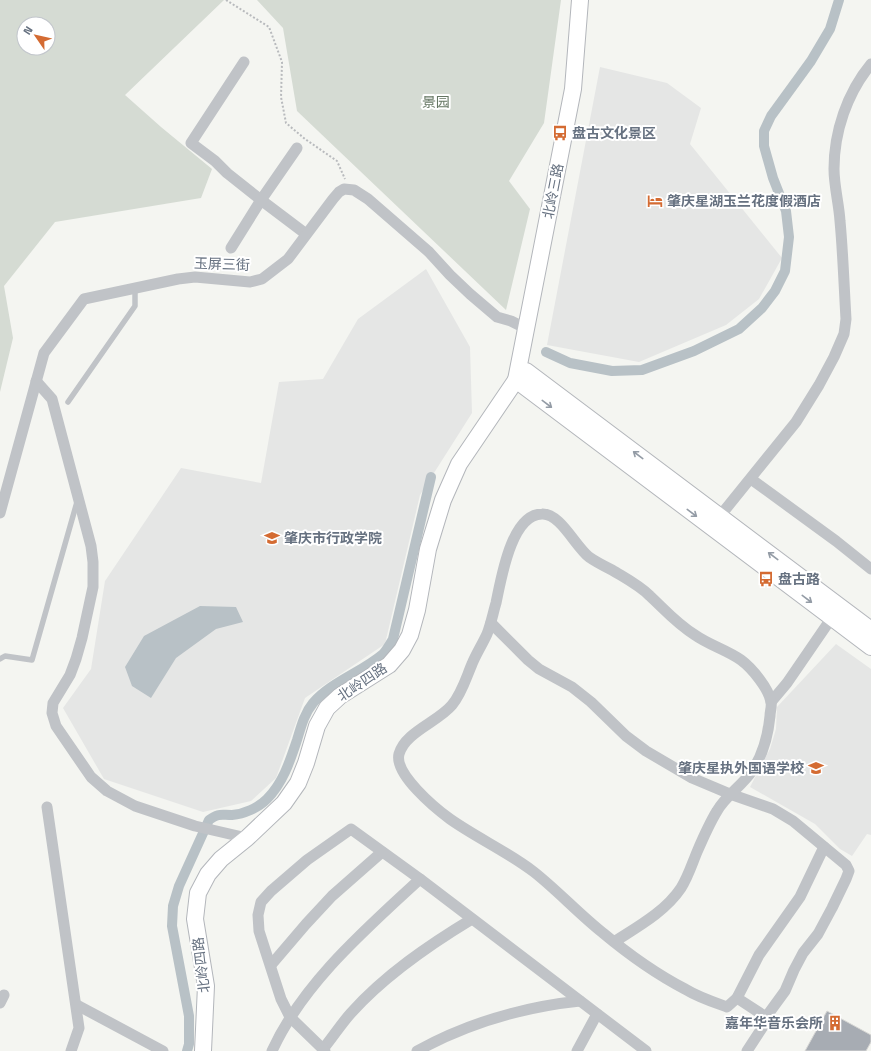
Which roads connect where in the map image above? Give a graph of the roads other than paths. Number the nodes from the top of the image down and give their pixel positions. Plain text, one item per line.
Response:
1 (580, 0) edge
2 (589, 0) edge
3 (244, 62) dead end
4 (871, 64) edge
5 (297, 148) dead end
6 (261, 200) junction
7 (306, 234) junction
8 (231, 248) dead end
9 (135, 288) junction
10 (525, 328) junction
11 (521, 376) junction
12 (36, 381) junction
13 (68, 402) dead end
14 (751, 479) junction
15 (665, 484) junction
16 (78, 498) junction
17 (0, 512) edge
18 (720, 516) junction
19 (868, 563) edge
20 (836, 612) junction
21 (491, 623) junction
22 (871, 630) edge
23 (871, 647) edge
24 (0, 659) edge
25 (771, 702) junction
26 (730, 794) junction
27 (47, 807) dead end
28 (247, 838) junction
29 (824, 847) junction
30 (382, 852) junction
31 (420, 879) junction
32 (472, 919) junction
33 (614, 942) junction
34 (271, 965) junction
35 (737, 998) junction
36 (580, 1001) junction
37 (76, 1005) junction
38 (597, 1014) junction
39 (290, 1017) junction
40 (766, 1017) junction
41 (324, 1050) edge
42 (71, 1051) edge
43 (163, 1051) edge
44 (203, 1051) edge
45 (272, 1051) edge
46 (417, 1051) edge
47 (577, 1051) edge
48 (646, 1051) edge
49 (747, 1051) edge

1 - 10 street, 北岭三路
2 - 11 street, 北岭三路
3 - 6 street
4 - 14 street
5 - 6 street
6 - 7 street
6 - 8 street
7 - 9 street, 玉屏三街
7 - 10 street, 玉屏三街
9 - 12 street, 玉屏三街
9 - 13 lane
10 - 11 street, 北岭三路
11 - 15 street
11 - 28 street, 北岭四路
12 - 16 street
12 - 17 street, 玉屏三街
14 - 18 street
14 - 19 street
15 - 18 street
15 -> 20 street
16 - 24 lane
16 - 28 street
20 -> 18 street
20 - 22 street
20 - 23 street
20 - 25 street
21 - 25 street
21 - 26 street
21 - 33 street
25 - 26 street
26 - 29 street
26 - 33 street
27 - 37 street
28 - 44 street, 北岭四路
29 - 35 street
29 - 40 street
30 - 31 street
30 - 34 street
30 - 34 street
31 - 32 street
31 - 39 street
32 - 36 street
32 - 41 street
33 - 35 street
34 - 39 street
35 - 40 street
36 - 38 street
36 - 46 street
37 - 42 street
37 - 43 street
38 - 47 street
38 - 48 street
39 - 41 street
39 - 45 street
40 - 49 street

